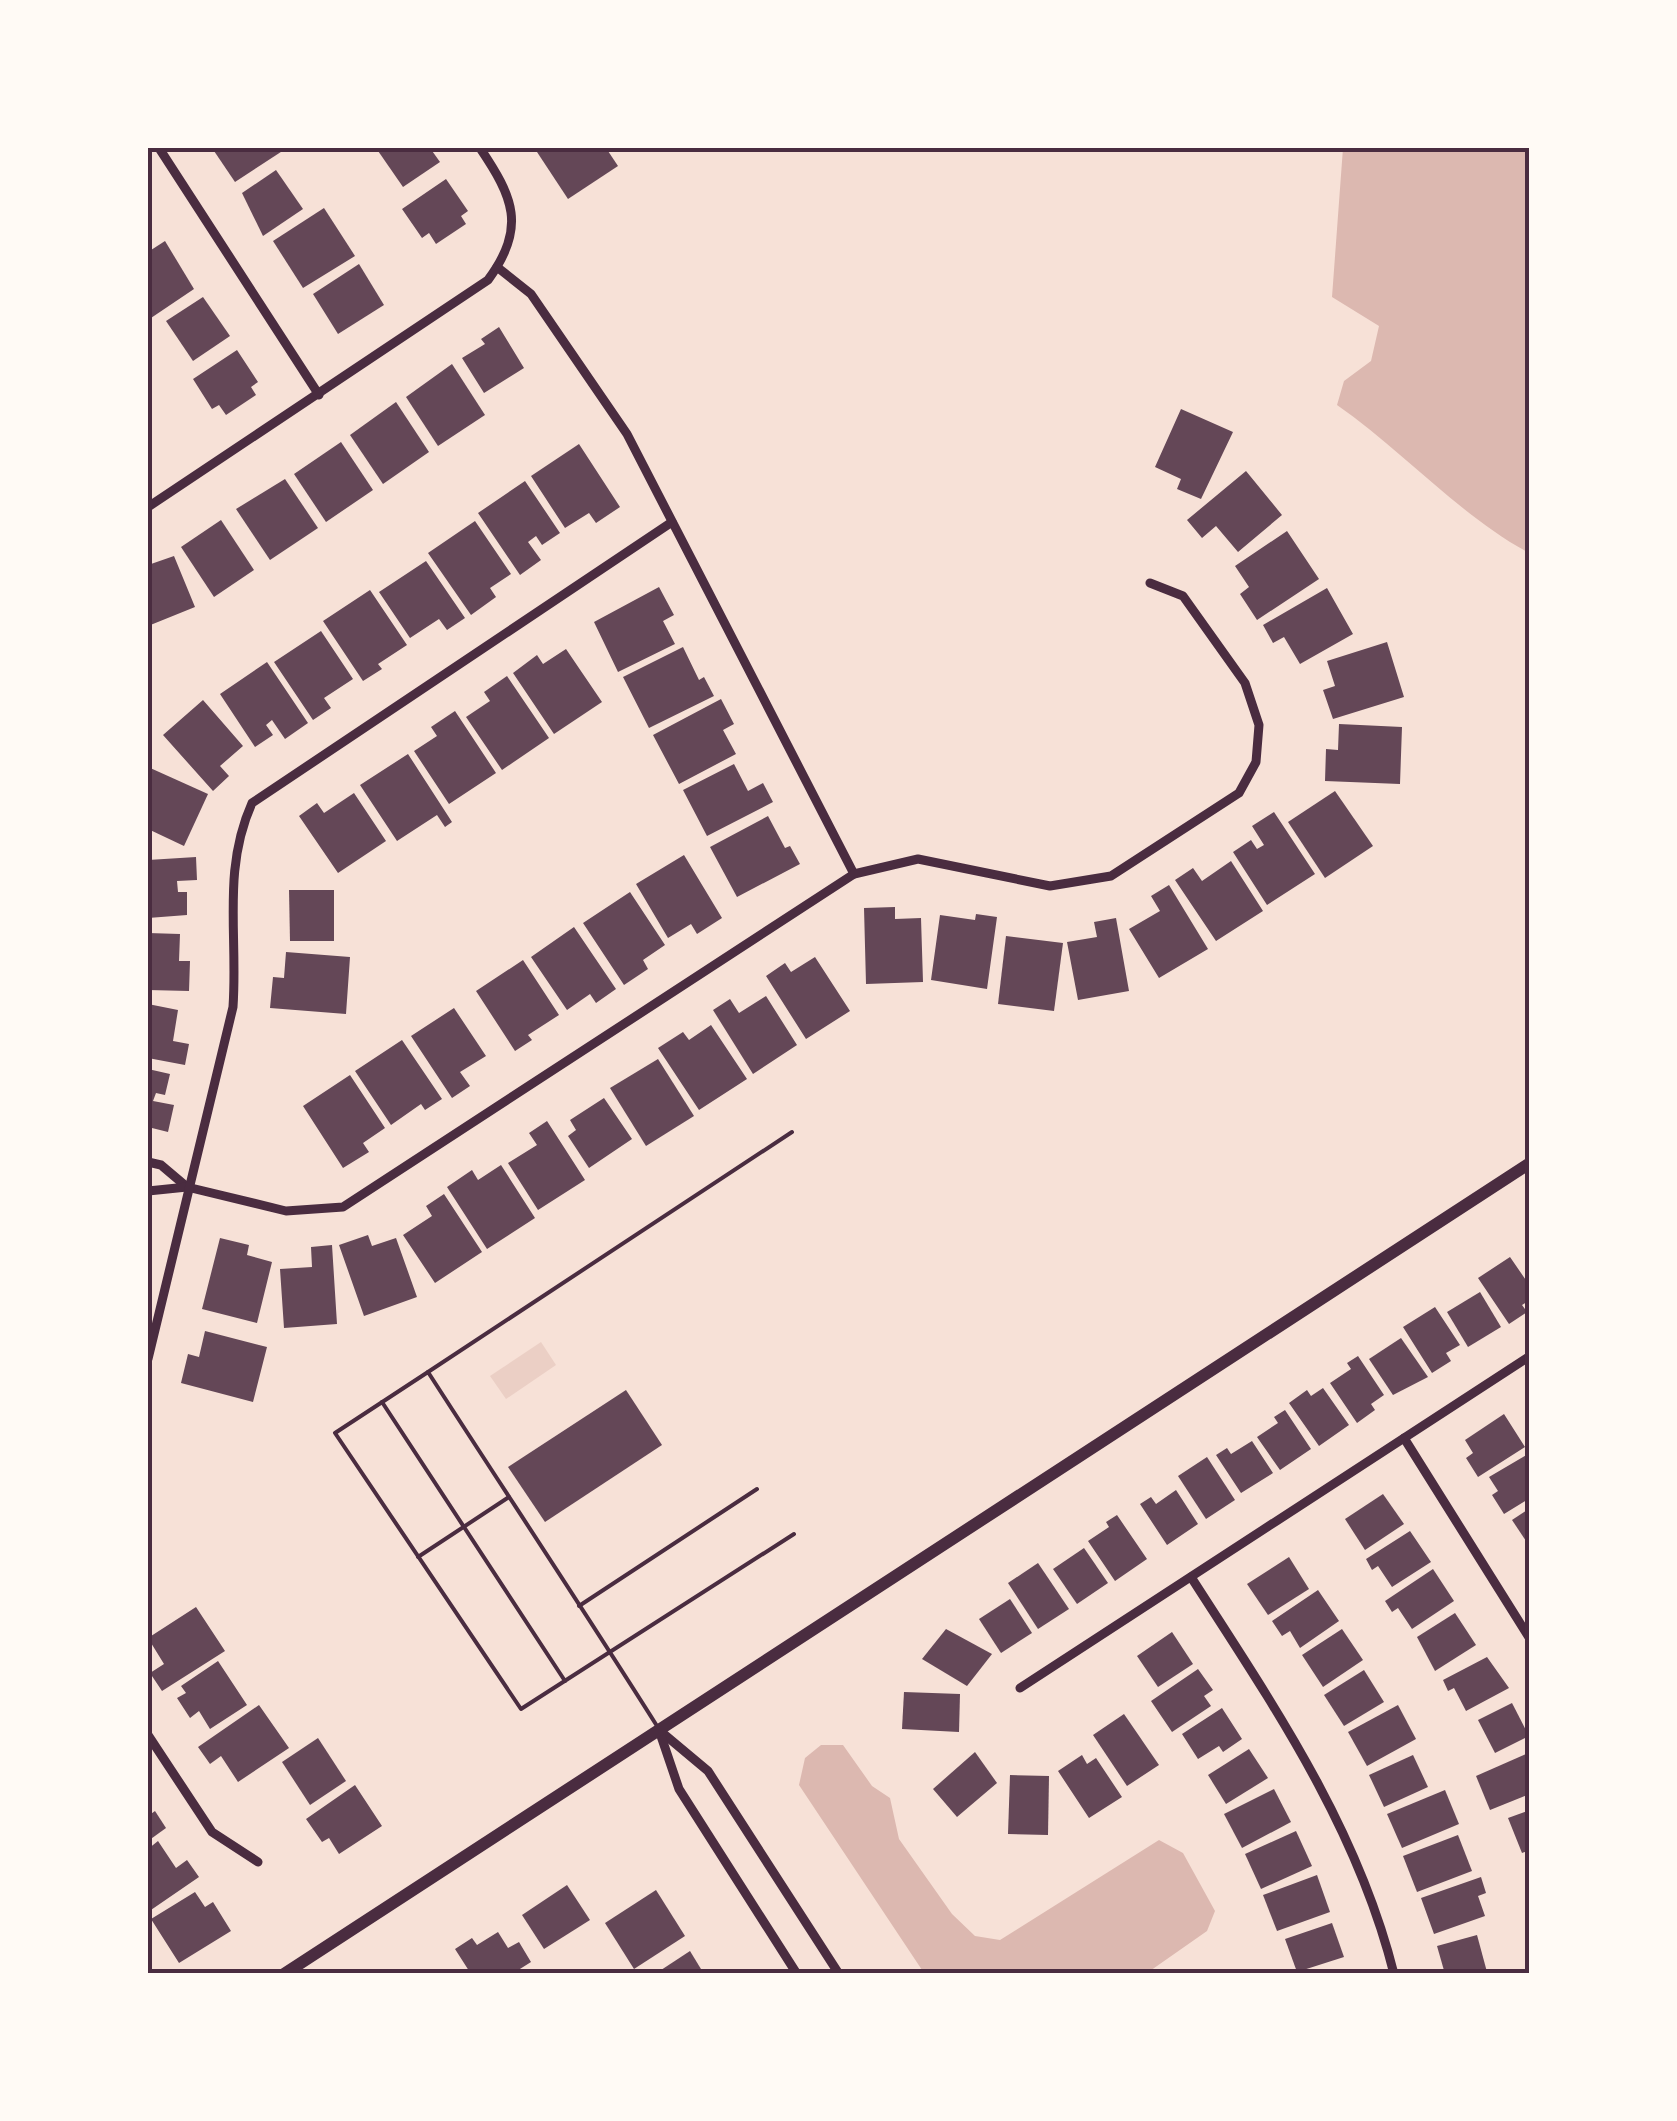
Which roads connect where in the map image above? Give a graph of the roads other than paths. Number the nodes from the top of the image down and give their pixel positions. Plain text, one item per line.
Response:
1 (159, 148) edge
2 (480, 148) edge
3 (498, 267) junction
4 (319, 395) junction
5 (148, 508) edge
6 (672, 522) junction
7 (1150, 583) dead end
8 (854, 874) junction
9 (792, 1132) dead end
10 (148, 1162) edge
11 (1530, 1162) edge
12 (188, 1187) junction
13 (148, 1191) edge
14 (1530, 1356) edge
15 (148, 1359) edge
16 (428, 1372) junction
17 (382, 1402) junction
18 (1404, 1438) junction
19 (757, 1489) dead end
20 (509, 1498) junction
21 (464, 1527) junction
22 (794, 1534) dead end
23 (418, 1557) junction
24 (1190, 1577) junction
25 (579, 1606) junction
26 (1530, 1639) edge
27 (610, 1653) junction
28 (565, 1681) junction
29 (1020, 1688) dead end
30 (659, 1730) junction
31 (148, 1735) edge
32 (258, 1862) dead end
33 (284, 1974) edge
34 (797, 1974) edge
35 (838, 1974) edge
36 (1394, 1974) edge

1 - 4 street
2 - 3 street
3 - 4 street
3 - 6 street
4 - 5 street
6 - 8 street
6 - 12 street
7 - 8 street
8 - 12 street
9 - 16 lane
10 - 12 street
11 - 30 main road
12 - 13 street
12 - 15 street
14 - 18 street
16 - 17 lane
16 - 20 lane
17 - 21 lane
17 - 23 lane
18 - 24 street
18 - 26 street
19 - 25 lane
20 - 21 lane
20 - 25 lane
21 - 23 lane
21 - 28 lane
22 - 27 lane
23 - 28 lane
24 - 29 street
24 - 36 street
25 - 27 lane
27 - 28 lane
27 - 30 lane
30 - 33 main road
30 - 34 street
30 - 35 street
31 - 32 street

